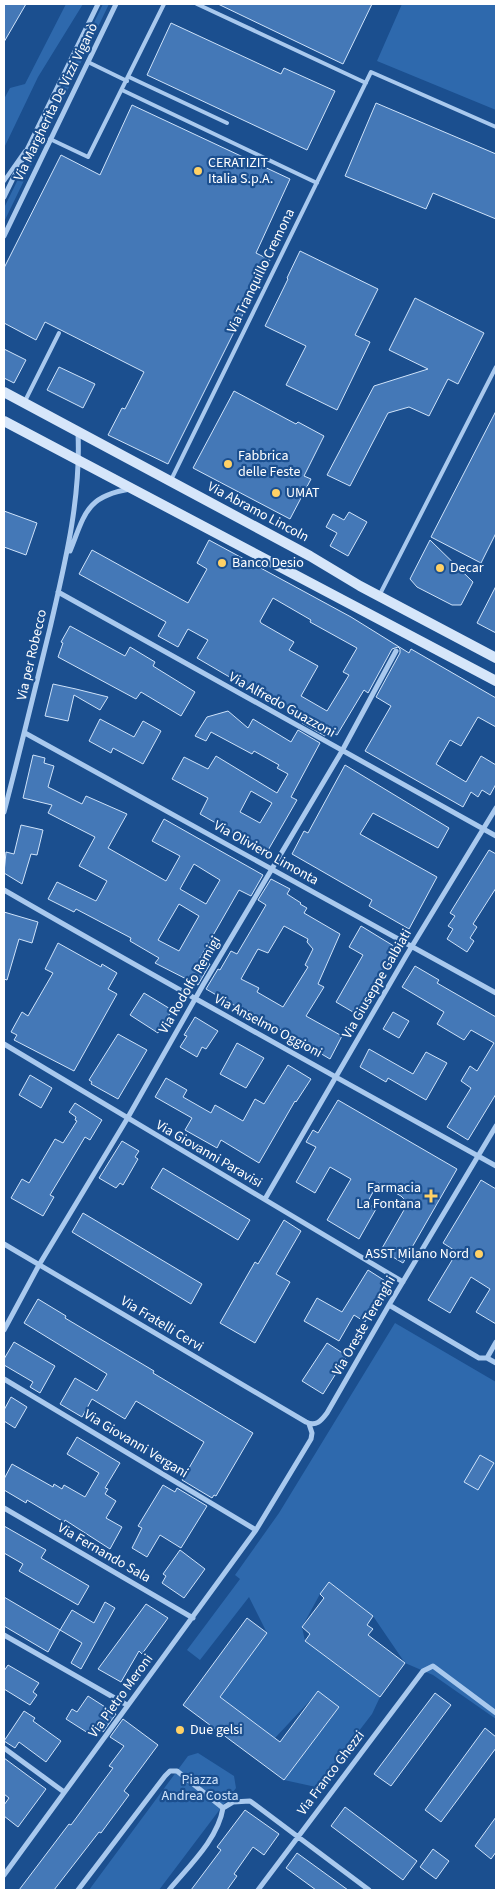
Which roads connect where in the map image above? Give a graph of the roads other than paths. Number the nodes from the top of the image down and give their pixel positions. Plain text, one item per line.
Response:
1 (98, 4) edge
2 (116, 4) edge
3 (164, 4) edge
4 (197, 4) edge
5 (88, 62) junction
6 (128, 79) junction
7 (366, 83) junction
8 (122, 90) junction
9 (227, 123) dead end
10 (496, 127) edge
11 (50, 139) junction
12 (32, 141) junction
13 (4, 181) edge
14 (317, 182) junction
15 (4, 197) edge
16 (4, 236) edge
17 (59, 333) dead end
18 (496, 367) edge
19 (4, 392) edge
20 (24, 403) junction
21 (4, 420) edge
22 (78, 433) junction
23 (79, 461) junction
24 (171, 480) junction
25 (133, 488) junction
26 (66, 561) junction
27 (58, 592) junction
28 (379, 596) junction
29 (396, 651) dead end
30 (496, 658) edge
31 (496, 681) edge
32 (24, 733) junction
33 (342, 751) junction
34 (496, 808) edge
35 (4, 812) edge
36 (484, 829) junction
37 (496, 836) edge
38 (271, 869) junction
39 (4, 890) edge
40 (412, 946) junction
41 (496, 993) edge
42 (195, 999) junction
43 (4, 1044) edge
44 (336, 1076) junction
45 (127, 1119) junction
46 (496, 1126) edge
47 (478, 1156) junction
48 (496, 1166) edge
49 (265, 1200) junction
50 (4, 1244) edge
51 (40, 1265) junction
52 (403, 1282) junction
53 (389, 1305) junction
54 (4, 1330) edge
55 (496, 1342) edge
56 (487, 1358) junction
57 (496, 1363) edge
58 (4, 1378) edge
59 (309, 1424) junction
60 (4, 1508) edge
61 (256, 1530) junction
62 (193, 1618) junction
63 (4, 1635) edge
64 (127, 1705) junction
65 (496, 1713) edge
66 (4, 1748) edge
67 (64, 1792) junction
68 (223, 1808) junction
69 (297, 1836) junction
70 (4, 1875) edge
71 (78, 1890) edge
72 (169, 1890) edge
73 (258, 1890) edge
74 (369, 1890) edge

1 - 12 street, Via Margherita De Vizzi Viganò
2 - 5 street, Via Margherita De Vizzi Viganò
3 - 6 lane
4 - 7 lane
5 - 6 lane
5 - 11 street, Via Margherita De Vizzi Viganò
6 - 8 lane
6 - 9 lane
7 - 10 lane, Via Tranquillo Cremona
7 - 14 lane, Via Tranquillo Cremona
8 - 11 lane
8 - 14 lane
11 - 16 street, Via Margherita De Vizzi Viganò
12 - 13 lane
12 - 15 street, Via Margherita De Vizzi Viganò
14 - 24 lane, Via Tranquillo Cremona
17 - 20 lane
18 - 28 lane
19 - 20 main road, Via Abramo Lincoln
20 - 22 main road, Via Abramo Lincoln
21 - 23 main road
22 - 23 street, Via per Robecco
22 - 24 main road, Via Abramo Lincoln
23 - 25 main road
23 - 26 street, Via per Robecco
24 - 28 main road, Via Abramo Lincoln
25 - 26 street, Via per Robecco
25 - 31 main road
26 - 27 street, Via per Robecco
27 - 32 street, Via per Robecco
27 - 33 street, Via Alfredo Guazzoni
28 - 30 main road, Via Abramo Lincoln
29 - 33 street, Via Rodolfo Remigi
32 - 35 street, Via per Robecco
32 - 38 street, Via Oliviero Limonta
33 - 36 street, Via Alfredo Guazzoni
33 - 38 street, Via Rodolfo Remigi
34 - 36 street, Via Giuseppe Galbiati
36 - 37 street, Via Alfredo Guazzoni
36 - 40 street, Via Giuseppe Galbiati
38 - 40 street, Via Oliviero Limonta
38 - 42 street, Via Rodolfo Remigi
39 - 42 street, Via Anselmo Oggioni
40 - 41 street, Via Oliviero Limonta
40 - 44 street, Via Giuseppe Galbiati
42 - 44 street, Via Anselmo Oggioni
42 - 45 street, Via Rodolfo Remigi
43 - 45 street, Via Giovanni Paravisi
44 - 47 street, Via Anselmo Oggioni
44 - 49 street, Via Giuseppe Galbiati
45 - 49 street, Via Giovanni Paravisi
45 - 51 street, Via Rodolfo Remigi
46 - 47 street, Via Oreste Terenghi
47 - 48 street, Via Anselmo Oggioni
47 - 52 street, Via Oreste Terenghi
49 - 52 street, Via Giovanni Paravisi
50 - 51 street, Via Fratelli Cervi
51 - 54 street, Via Rodolfo Remigi
51 - 59 street, Via Fratelli Cervi
52 - 53 street, Via Oreste Terenghi
53 - 56 street
53 - 59 street, Via Oreste Terenghi
55 - 56 street
56 - 57 street
58 - 61 street, Via Giovanni Vergani
59 - 61 street
60 - 62 street, Via Fernando Sala
61 - 62 street, Via Pietro Meroni
62 - 64 street, Via Pietro Meroni
63 - 64 street
64 - 67 street, Via Pietro Meroni
65 - 69 street, Via Franco Ghezzi
66 - 67 street
67 - 70 street, Via Pietro Meroni
68 - 69 street
68 - 71 street
68 - 72 street
69 - 73 street, Via Franco Ghezzi
69 - 74 street

